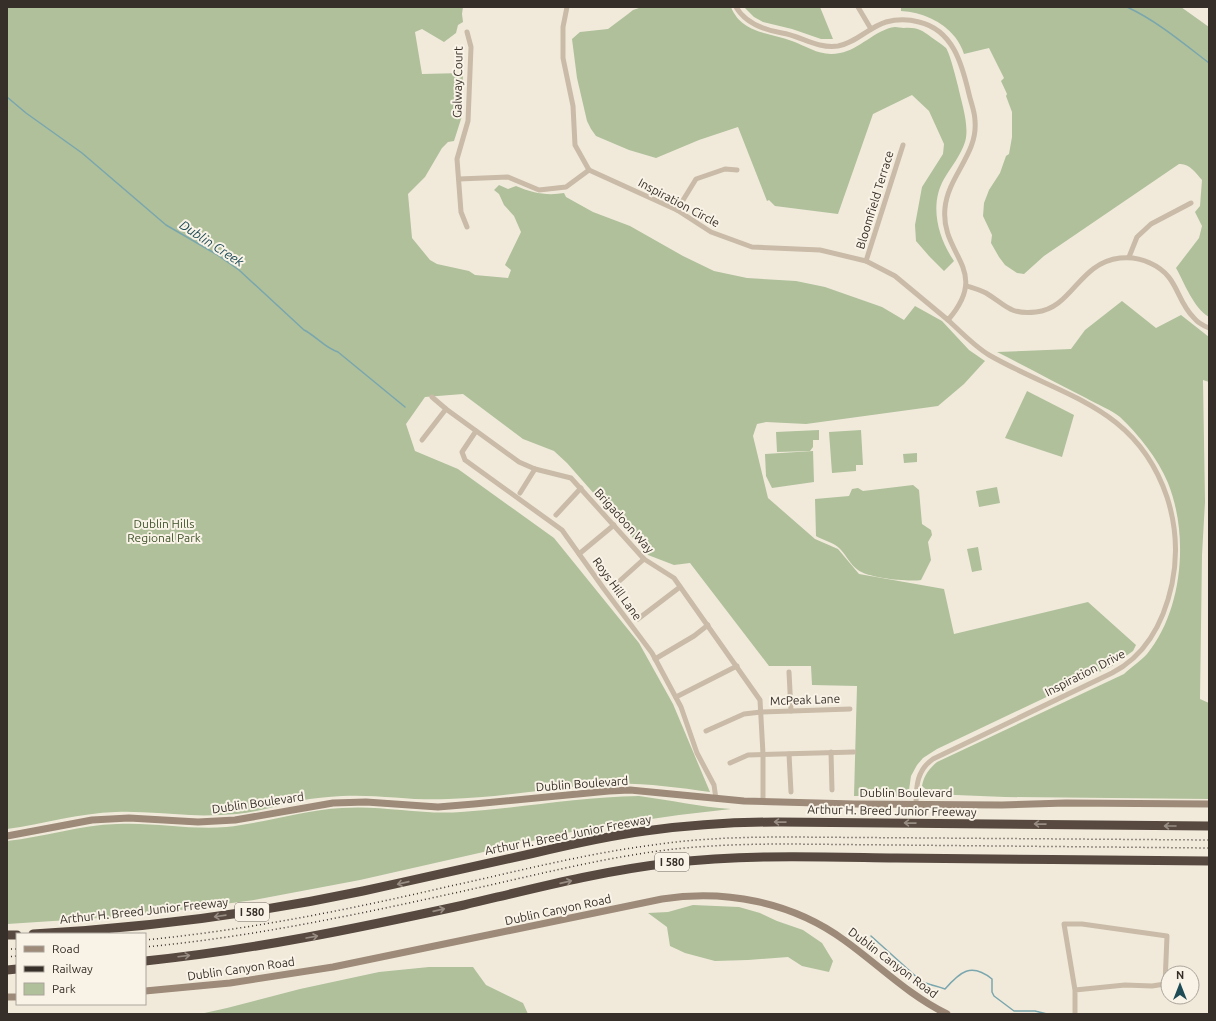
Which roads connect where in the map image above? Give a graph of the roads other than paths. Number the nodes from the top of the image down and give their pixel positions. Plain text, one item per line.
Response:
1 (567, 7) edge
2 (736, 7) edge
3 (858, 7) edge
4 (871, 29) junction
5 (467, 32) dead end
6 (903, 145) dead end
7 (590, 170) junction
8 (737, 170) dead end
9 (459, 179) junction
10 (1191, 202) dead end
11 (677, 210) junction
12 (467, 226) dead end
13 (1129, 257) junction
14 (866, 261) junction
15 (967, 286) junction
16 (948, 320) junction
17 (1209, 328) edge
18 (432, 396) dead end
19 (446, 408) junction
20 (476, 431) junction
21 (422, 440) dead end
22 (535, 469) junction
23 (581, 488) junction
24 (520, 492) dead end
25 (556, 515) dead end
26 (614, 525) junction
27 (579, 554) junction
28 (644, 559) junction
29 (615, 585) dead end
30 (680, 588) junction
31 (638, 619) dead end
32 (708, 625) junction
33 (655, 659) junction
34 (737, 666) junction
35 (790, 672) dead end
36 (676, 697) junction
37 (850, 709) dead end
38 (790, 711) junction
39 (761, 712) junction
40 (706, 731) dead end
41 (831, 752) junction
42 (854, 752) dead end
43 (763, 754) junction
44 (789, 754) junction
45 (730, 762) dead end
46 (832, 790) dead end
47 (791, 792) dead end
48 (716, 799) junction
49 (764, 801) junction
50 (916, 804) junction
51 (1209, 804) edge
52 (1209, 826) edge
53 (7, 836) edge
54 (1209, 861) edge
55 (45, 933) edge
56 (146, 961) edge
57 (1075, 990) junction
58 (146, 991) edge
59 (947, 1014) edge
60 (1075, 1014) edge

1 - 7 street
2 - 4 street
3 - 4 street
4 - 15 street
5 - 9 street, Galway Court
6 - 14 street, Bloomfield Terrace
7 - 9 street
7 - 11 street, Inspiration Circle
8 - 11 street
9 - 12 street, Galway Court
10 - 13 street
11 - 14 street, Inspiration Circle
13 - 15 street
13 - 17 street
14 - 16 street, Inspiration Circle
15 - 16 street
16 - 50 street, Inspiration Drive
18 - 19 street, Brigadoon Way
19 - 20 street, Brigadoon Way
19 - 21 street
20 - 22 street, Brigadoon Way
20 - 27 street, Roys Hill Lane
22 - 23 street, Brigadoon Way
22 - 24 street
23 - 25 street
23 - 26 street, Brigadoon Way
26 - 27 street
26 - 28 street, Brigadoon Way
27 - 33 street, Roys Hill Lane
28 - 29 street
28 - 30 street, Brigadoon Way
30 - 31 street
30 - 32 street, Brigadoon Way
32 - 33 street
32 - 34 street, Brigadoon Way
33 - 36 street, Roys Hill Lane
34 - 36 street
34 - 39 street, Brigadoon Way
35 - 38 street
36 - 48 street, Roys Hill Lane
37 - 38 street, McPeak Lane
38 - 39 street, McPeak Lane
39 - 40 street, McPeak Lane
39 - 43 street, Brigadoon Way
41 - 42 street
41 - 44 street
41 - 46 street
43 - 44 street
43 - 45 street
43 - 49 street, Brigadoon Way
44 - 47 street
48 - 49 street, Dublin Boulevard
48 - 53 street, Dublin Boulevard
49 - 50 street, Dublin Boulevard
50 - 51 street, Dublin Boulevard
52 -> 55 highway, Arthur H. Breed Junior Freeway / I 580
56 -> 54 highway, I 580
57 - 57 street
57 - 60 street
58 - 59 street, Dublin Canyon Road

